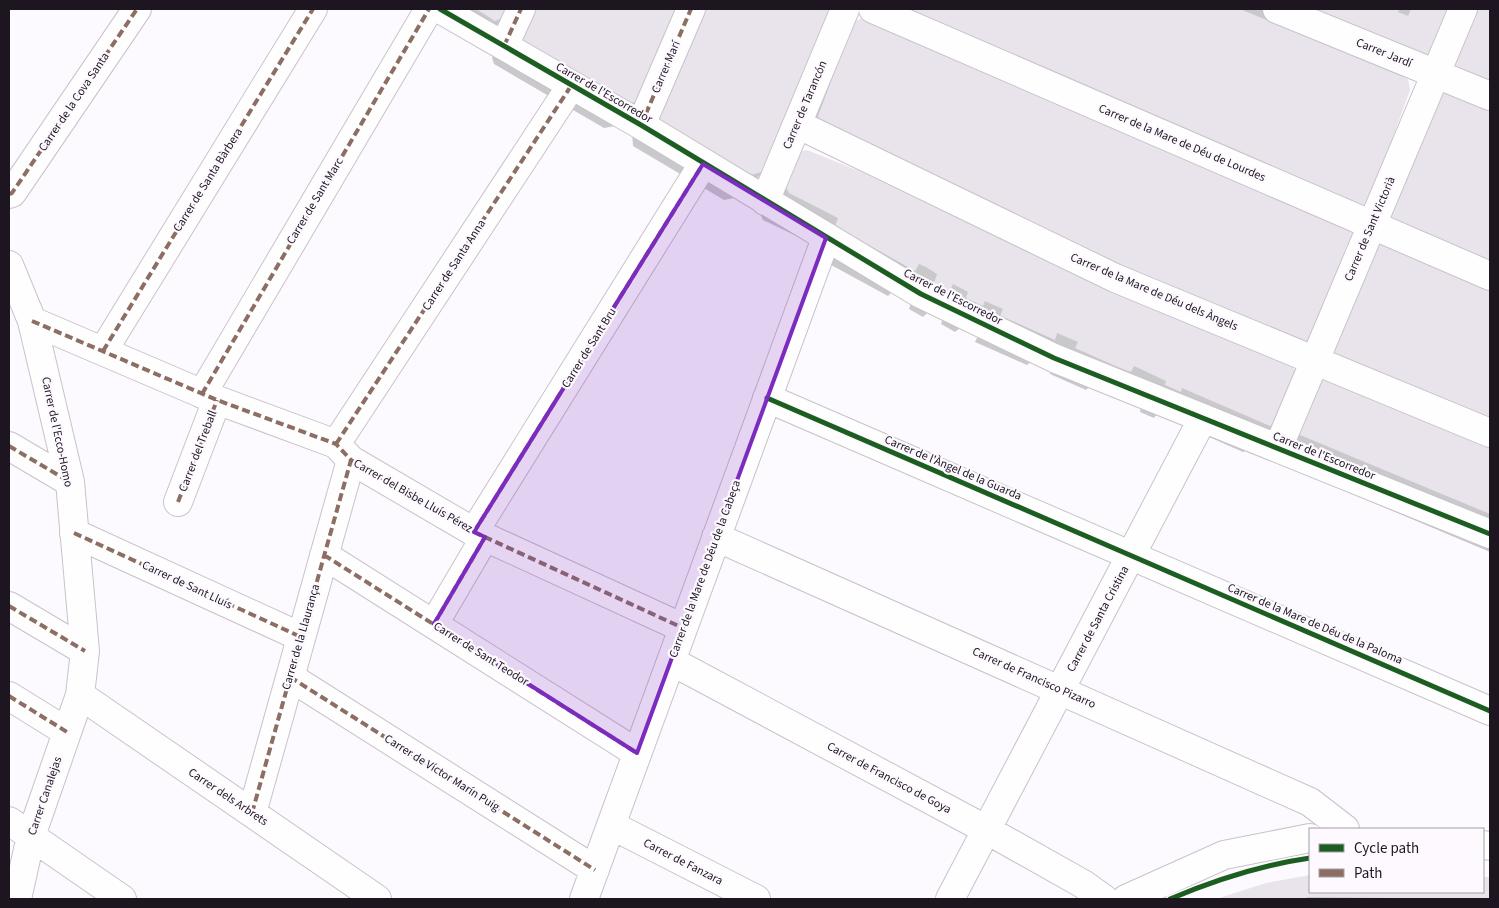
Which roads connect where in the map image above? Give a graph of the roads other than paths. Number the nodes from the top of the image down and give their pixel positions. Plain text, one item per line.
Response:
1 (137, 9) edge
2 (313, 9) edge
3 (429, 9) edge
4 (440, 9) edge
5 (521, 9) edge
6 (691, 9) edge
7 (845, 9) edge
8 (873, 9) edge
9 (1277, 9) edge
10 (1463, 9) edge
11 (504, 46) junction
12 (1435, 74) junction
13 (571, 86) junction
14 (1490, 96) edge
15 (797, 124) junction
16 (641, 125) junction
17 (703, 164) junction
18 (9, 194) edge
19 (765, 201) junction
20 (1372, 225) junction
21 (826, 238) junction
22 (9, 265) edge
23 (1490, 276) edge
24 (32, 321) junction
25 (103, 351) junction
26 (1315, 360) junction
27 (209, 397) junction
28 (768, 398) junction
29 (1203, 418) junction
30 (1490, 433) edge
31 (9, 446) edge
32 (1278, 448) junction
33 (343, 452) junction
34 (70, 482) junction
35 (178, 502) dead end
36 (74, 532) junction
37 (480, 534) junction
38 (1490, 534) edge
39 (716, 537) junction
40 (324, 555) junction
41 (1131, 555) junction
42 (9, 606) edge
43 (434, 624) junction
44 (683, 628) junction
45 (301, 637) junction
46 (85, 651) junction
47 (671, 662) junction
48 (290, 677) junction
49 (1060, 690) junction
50 (80, 695) junction
51 (9, 696) edge
52 (1490, 711) edge
53 (67, 732) junction
54 (637, 753) junction
55 (252, 813) junction
56 (611, 826) junction
57 (20, 828) edge
58 (1345, 828) edge
59 (987, 830) junction
60 (1309, 838) edge
61 (595, 870) junction
62 (17, 899) edge
63 (122, 899) edge
64 (377, 899) edge
65 (584, 899) edge
66 (756, 899) edge
67 (950, 899) edge
68 (1104, 899) edge
69 (1126, 899) edge

1 - 18 street, Carrer de la Cova Santa
2 - 25 street, Carrer de Santa Bàrbera
3 - 27 street, Carrer de Sant Marc
4 - 11 street, Carrer de l'Escorredor
5 - 11 street
6 - 16 street, Carrer Marí
7 - 15 street, Carrer de Tarancón
8 - 20 street, Carrer de la Mare de Déu de Lourdes
9 - 12 street, Carrer Jardí
10 - 12 street, Carrer de Sant Victorià
11 - 13 street, Carrer de l'Escorredor
12 - 14 street, Carrer Jardí
12 - 20 street, Carrer de Sant Victorià
13 - 16 street, Carrer de l'Escorredor
13 - 33 street, Carrer de Santa Anna
15 - 19 street, Carrer de Tarancón
15 - 26 street, Carrer de la Mare de Déu dels Àngels
16 - 17 street, Carrer de l'Escorredor
17 - 19 street, Carrer de l'Escorredor
17 - 37 street, Carrer de Sant Bru
19 - 21 street, Carrer de l'Escorredor
20 - 23 street, Carrer de la Mare de Déu de Lourdes
20 - 26 street, Carrer de Sant Victorià
21 - 28 street, Carrer de la Mare de Déu de la Cabeça
21 - 29 street, Carrer de l'Escorredor
22 - 24 street, Carrer de l'Ecco-Homo
24 - 25 street, Carrer del Bisbe Lluís Pérez
24 - 34 street, Carrer de l'Ecco-Homo
25 - 27 street, Carrer del Bisbe Lluís Pérez
26 - 30 street, Carrer de la Mare de Déu dels Àngels
26 - 32 street, Carrer de Sant Victorià
27 - 33 street, Carrer del Bisbe Lluís Pérez
27 - 35 street, Carrer del Treball
28 - 39 street, Carrer de la Mare de Déu de la Cabeça
28 - 41 street, Carrer de l'Àngel de la Guarda
29 - 32 street, Carrer de l'Escorredor
29 - 41 street, Carrer de Santa Cristina
31 - 34 street
32 - 38 street, Carrer de l'Escorredor
33 - 37 street, Carrer del Bisbe Lluís Pérez
33 - 40 street, Carrer de la Llaurança
34 - 36 street, Carrer de l'Ecco-Homo
36 - 45 street, Carrer de Sant Lluís
36 - 46 street, Carrer de l'Ecco-Homo
37 - 43 street, Carrer de Sant Bru
37 - 44 street, Carrer del Bisbe Lluís Pérez
39 - 44 street, Carrer de la Mare de Déu de la Cabeça
39 - 49 street, Carrer de Francisco Pizarro
40 - 43 street, Carrer de Sant Teodor
40 - 45 street, Carrer de la Llaurança
41 - 49 street, Carrer de Santa Cristina
41 - 52 street, Carrer de la Mare de Déu de la Paloma
42 - 46 street
43 - 54 street, Carrer de Sant Teodor
44 - 47 street, Carrer de la Mare de Déu de la Cabeça
45 - 48 street, Carrer de la Llaurança
46 - 50 street, Carrer de l'Ecco-Homo
47 - 54 street, Carrer de la Mare de Déu de la Cabeça
47 - 59 street, Carrer de Francisco de Goya
48 - 55 street, Carrer de la Llaurança
48 - 61 street, Carrer de Víctor Marín Puig
49 - 58 street, Carrer de Francisco Pizarro
49 - 59 street, Carrer de Santa Cristina
50 - 53 street, Carrer Canalejas
50 - 55 street, Carrer dels Arbrets
51 - 53 street
53 - 57 street, Carrer Canalejas
54 - 56 street, Carrer de la Mare de Déu de la Cabeça
55 - 64 street, Carrer dels Arbrets
56 - 61 street, Carrer de la Mare de Déu de la Cabeça
56 - 66 street, Carrer de Fanzara
57 - 62 street, Carrer Canalejas
57 - 63 street
59 - 67 street, Carrer de Santa Cristina
59 - 68 street, Carrer de Francisco de Goya
60 - 69 street
61 - 65 street, Carrer de la Mare de Déu de la Cabeça

